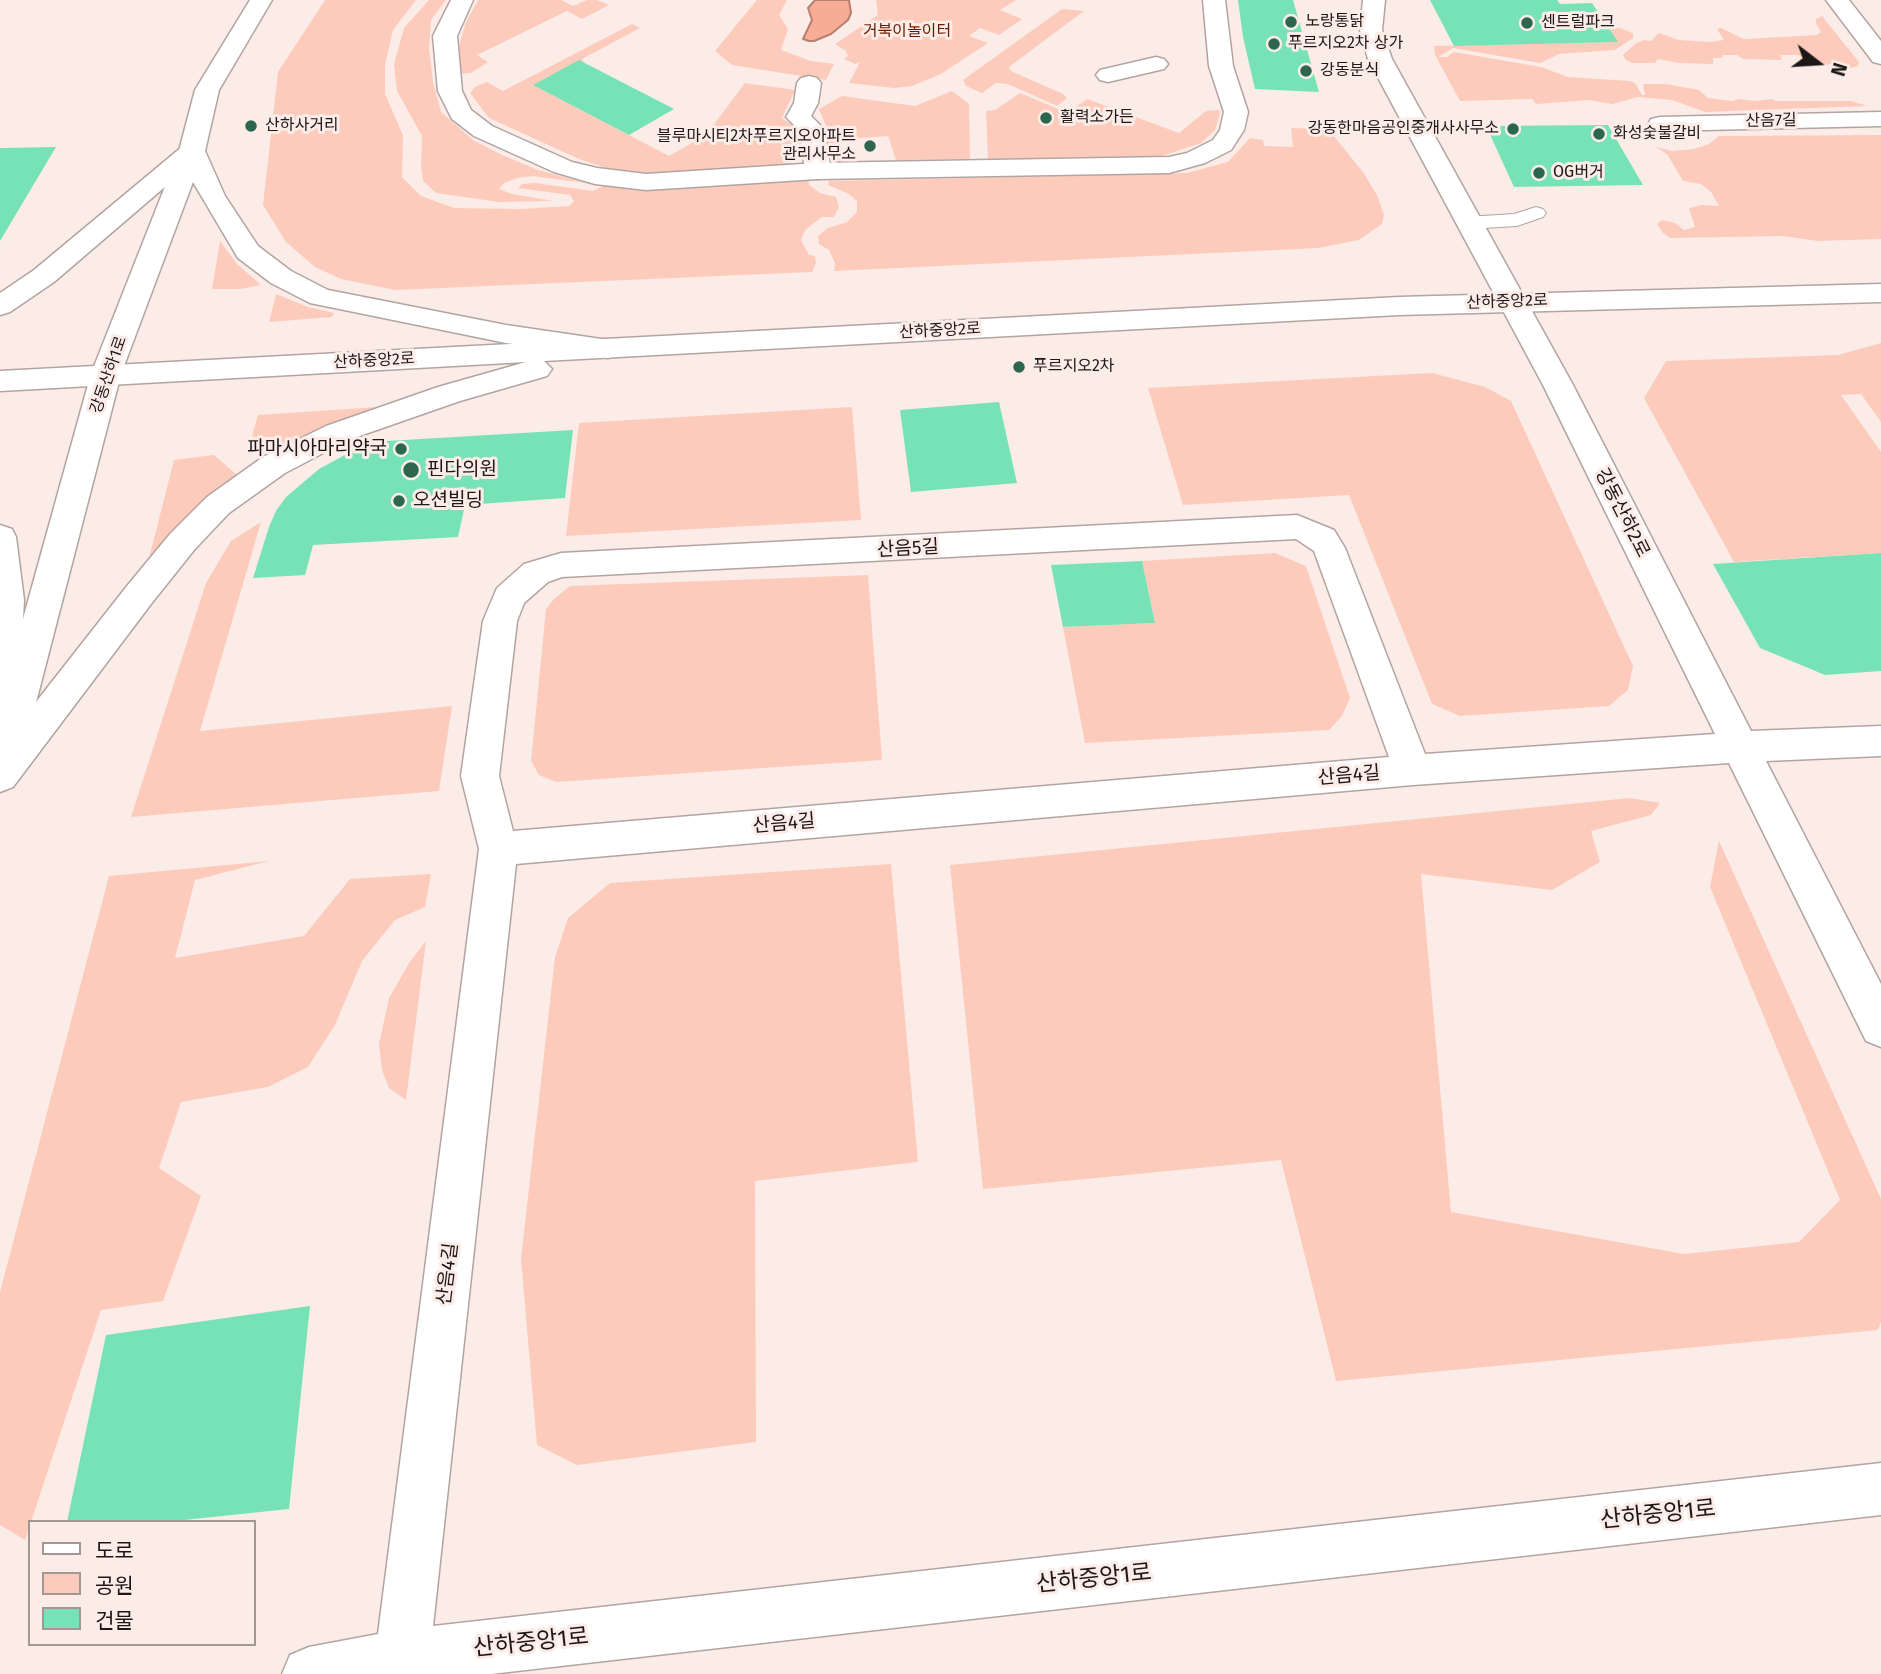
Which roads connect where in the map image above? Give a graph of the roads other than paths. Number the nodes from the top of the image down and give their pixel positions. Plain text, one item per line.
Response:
1 (261, 0) edge
2 (462, 0) edge
3 (1214, 0) edge
4 (1374, 0) edge
5 (1837, 0) edge
6 (1881, 57) edge
7 (1156, 64) dead end
8 (1108, 75) dead end
9 (809, 83) dead end
10 (1881, 118) edge
11 (1660, 124) dead end
12 (192, 151) junction
13 (818, 171) junction
14 (1536, 213) dead end
15 (1467, 223) junction
16 (1881, 293) edge
17 (1512, 301) junction
18 (0, 306) edge
19 (614, 350) junction
20 (106, 374) junction
21 (0, 381) edge
22 (0, 537) edge
23 (0, 722) edge
24 (1881, 741) edge
25 (1738, 747) junction
26 (0, 768) edge
27 (1413, 770) junction
28 (0, 776) edge
29 (498, 849) junction
30 (1881, 1027) edge
31 (1881, 1489) edge
32 (402, 1657) junction
33 (309, 1674) edge

1 - 12 street, 강동산하1로
2 - 13 street
3 - 13 street
4 - 15 street, 강동산하2로
5 - 6 street
7 - 8 street
9 - 13 street
10 - 11 street, 산음7길
12 - 18 street
12 - 19 street
12 - 20 street, 강동산하1로
14 - 15 lane
15 - 17 street, 강동산하2로
16 - 17 street, 산하중앙2로
17 - 19 street, 산하중앙2로
17 - 25 street, 강동산하2로
19 - 20 street, 산하중앙2로
19 - 28 street
20 - 21 street, 산하중앙2로
20 - 26 street, 강동산하1로
22 - 23 street
24 - 25 street, 산음4길
25 - 27 street, 산음4길
25 - 30 street, 강동산하2로
27 - 29 street, 산음4길
27 - 29 street, 산음5길
29 - 32 street, 산음4길
31 - 32 street, 산하중앙1로
32 - 33 street, 산하중앙1로

